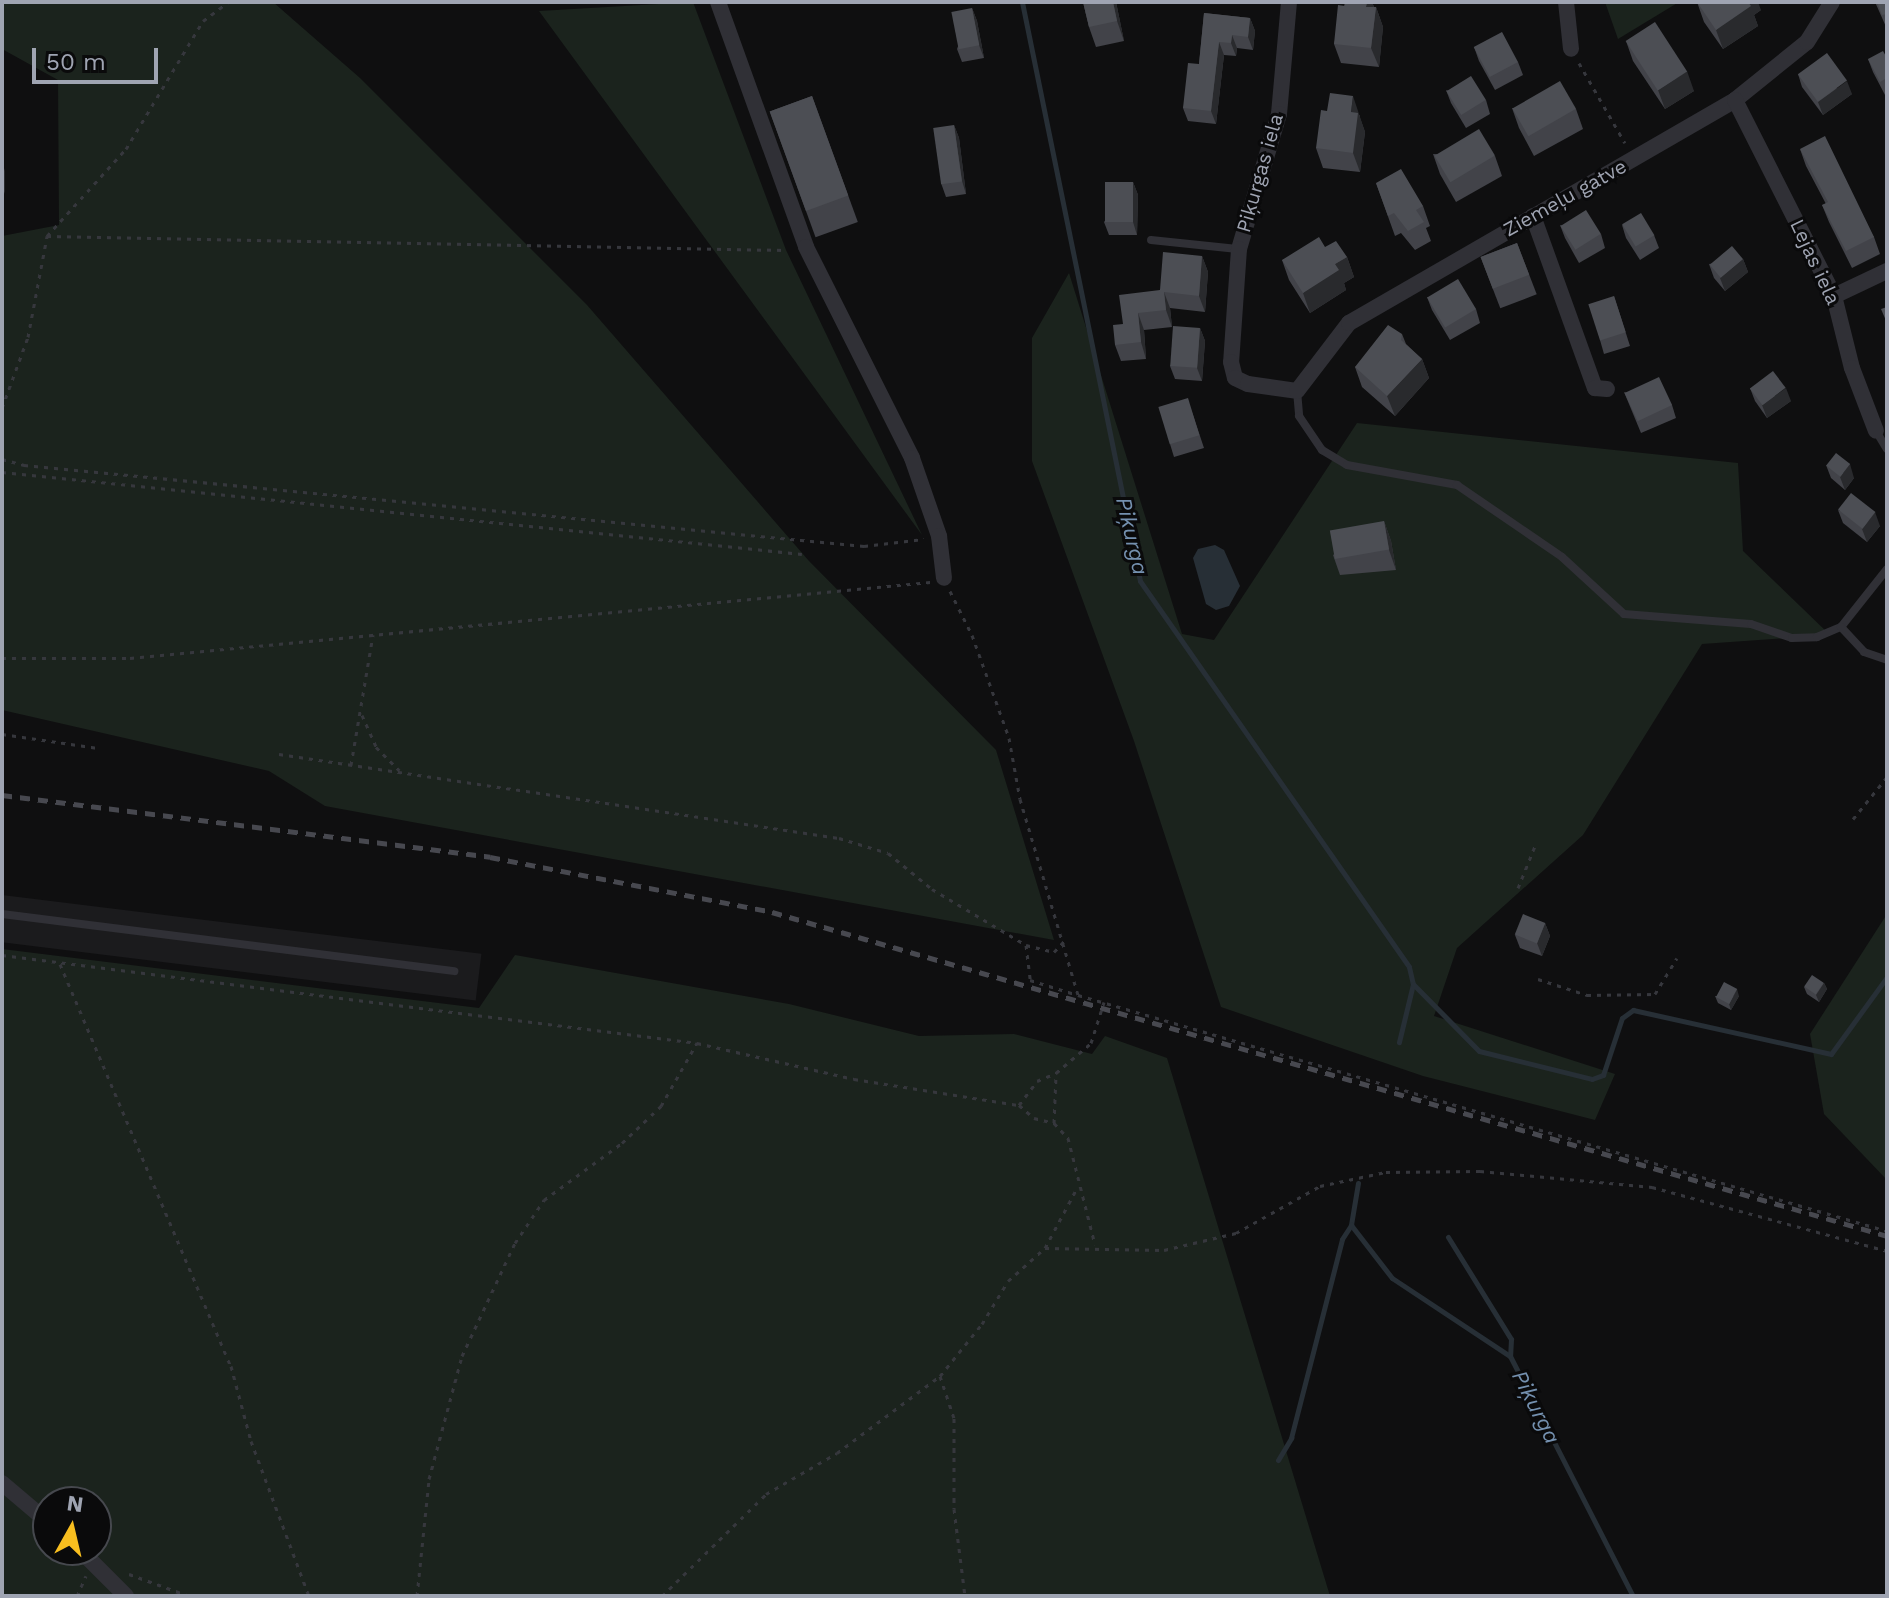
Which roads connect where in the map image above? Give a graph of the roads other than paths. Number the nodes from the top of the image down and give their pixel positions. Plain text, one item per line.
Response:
1 (718, 2) edge
2 (1289, 2) edge
3 (1566, 2) edge
4 (1832, 2) edge
5 (1571, 49) road end
6 (1735, 100) junction
7 (1533, 216) junction
8 (1151, 240) dead end
9 (1239, 249) junction
10 (1887, 271) edge
11 (1834, 296) junction
12 (1607, 389) dead end
13 (1297, 391) junction
14 (1876, 431) joint
15 (1887, 449) edge
16 (1887, 569) edge
17 (944, 578) road end
18 (1841, 627) junction
19 (1887, 660) edge
20 (2, 914) edge
21 (454, 971) dead end
22 (2, 1483) edge
23 (32, 1508) edge
24 (96, 1566) edge
25 (126, 1596) edge

1 - 17 street
2 - 9 street, Piķurgas iela
3 - 5 street
4 - 6 street, Ziemeļu gatve
6 - 7 street, Ziemeļu gatve
6 - 11 street, Lejas iela
7 - 12 street
7 - 13 street, Ziemeļu gatve
8 - 9 lane, Piķurgas iela
9 - 13 street, Piķurgas iela
10 - 11 street
11 - 14 street, Lejas iela
13 - 18 lane
14 - 15 lane
16 - 18 lane
18 - 19 lane
20 - 21 lane
22 - 23 street
24 - 25 street

